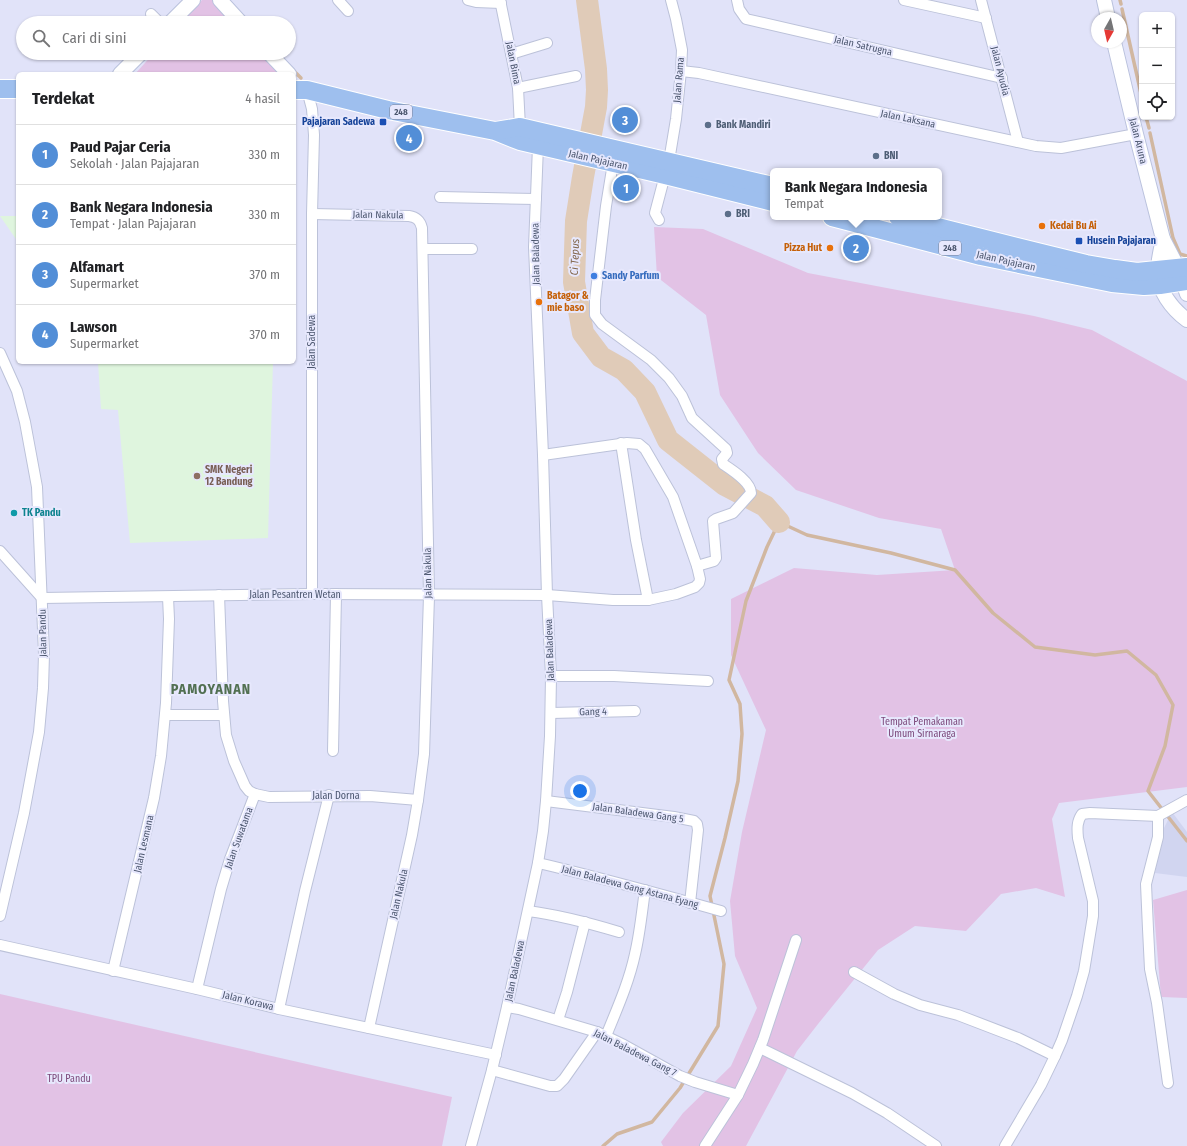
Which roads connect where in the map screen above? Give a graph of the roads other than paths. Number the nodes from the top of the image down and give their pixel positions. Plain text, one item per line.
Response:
1 (192, 0) edge
2 (220, 0) edge
3 (338, 0) edge
4 (468, 0) edge
5 (671, 0) edge
6 (736, 0) edge
7 (904, 0) edge
8 (982, 0) edge
9 (1104, 0) edge
10 (500, 1) edge
11 (348, 11) dead end
12 (1107, 12) edge
13 (177, 16) edge
14 (235, 16) edge
15 (986, 18) junction
16 (547, 43) dead end
17 (1115, 48) edge
18 (511, 54) junction
19 (134, 60) edge
20 (276, 60) edge
21 (681, 71) junction
22 (122, 72) edge
23 (287, 72) edge
24 (576, 76) dead end
25 (1002, 78) junction
26 (298, 87) edge
27 (16, 88) edge
28 (518, 88) junction
29 (0, 89) edge
30 (520, 127) junction
31 (495, 131) junction
32 (1136, 134) junction
33 (1018, 142) junction
34 (538, 146) junction
35 (588, 151) junction
36 (613, 163) junction
37 (667, 168) junction
38 (770, 185) edge
39 (440, 197) dead end
40 (536, 199) junction
41 (770, 201) edge
42 (312, 214) junction
43 (659, 220) dead end
44 (843, 220) edge
45 (909, 220) edge
46 (1163, 239) junction
47 (423, 249) junction
48 (472, 250) dead end
49 (1176, 277) edge
50 (1187, 320) edge
51 (0, 353) edge
52 (621, 443) junction
53 (543, 454) junction
54 (0, 551) edge
55 (697, 566) junction
56 (312, 594) junction
57 (336, 594) junction
58 (219, 595) junction
59 (547, 595) junction
60 (429, 596) junction
61 (168, 597) junction
62 (42, 598) junction
63 (648, 600) junction
64 (551, 676) junction
65 (708, 681) dead end
66 (635, 711) dead end
67 (551, 712) junction
68 (165, 715) junction
69 (223, 715) junction
70 (334, 751) dead end
71 (255, 794) junction
72 (329, 795) junction
73 (418, 800) junction
74 (1187, 800) edge
75 (546, 801) junction
76 (1159, 815) junction
77 (538, 863) junction
78 (645, 890) junction
79 (690, 903) junction
80 (528, 911) junction
81 (721, 911) dead end
82 (0, 916) edge
83 (585, 922) junction
84 (618, 932) dead end
85 (796, 940) dead end
86 (0, 945) edge
87 (113, 971) junction
88 (854, 972) dead end
89 (197, 989) junction
90 (507, 1007) junction
91 (279, 1009) junction
92 (558, 1020) junction
93 (369, 1028) junction
94 (601, 1034) junction
95 (760, 1048) junction
96 (496, 1055) junction
97 (1055, 1056) junction
98 (492, 1070) junction
99 (1168, 1083) dead end
100 (738, 1095) junction
101 (471, 1146) edge
102 (705, 1146) edge
103 (936, 1146) edge
104 (1005, 1146) edge

1 - 13 street
2 - 14 street
3 - 11 street
4 - 10 street
5 - 21 street, Jalan Rama
6 - 25 street, Jalan Satrugna
7 - 15 street
8 - 15 street, Jalan Ayudia
9 - 12 street
10 - 18 street, Jalan Bima
15 - 25 street, Jalan Ayudia
16 - 18 street
17 - 32 street, Jalan Aruna
18 - 28 street, Jalan Bima
19 - 22 street
20 - 23 street
21 - 33 street, Jalan Laksana
21 - 37 street, Jalan Rama
24 - 28 street
25 - 33 street, Jalan Ayudia
26 - 31 highway, Jalan Pajajaran / 248
26 - 42 street, Jalan Sadewa
27 - 29 highway
28 - 30 street, Jalan Bima
30 - 31 highway, Jalan Pajajaran / 248
30 - 35 highway, Jalan Pajajaran / 248
31 - 34 highway, Jalan Pajajaran / 248
32 - 33 street, Jalan Laksana
32 - 46 street, Jalan Aruna
34 - 35 highway, Jalan Pajajaran / 248
34 - 40 street, Jalan Baladewa
35 - 36 highway, Jalan Pajajaran / 248
35 - 37 highway, Jalan Pajajaran / 248
36 - 37 highway, Jalan Pajajaran / 248
36 - 55 street
37 - 38 highway, Jalan Pajajaran / 248
37 - 41 highway, Jalan Pajajaran / 248
37 - 43 street, Jalan Rama
39 - 40 street
40 - 53 street, Jalan Baladewa
42 - 47 street, Jalan Nakula
42 - 56 street, Jalan Sadewa
44 - 49 highway, Jalan Pajajaran / 248
45 - 49 highway, Jalan Pajajaran / 248
46 - 49 street, Jalan Aruna
46 - 49 street, Jalan Aruna
47 - 48 street
47 - 60 street, Jalan Nakula
49 - 50 street
51 - 62 street, Jalan Pandu
52 - 53 street, Jalan Pesantren Wetan
52 - 55 street, Jalan Pesantren Wetan
52 - 63 street
53 - 59 street, Jalan Baladewa
54 - 62 street
55 - 63 street, Jalan Pesantren Wetan
56 - 57 street, Jalan Pesantren Wetan
56 - 58 street, Jalan Pesantren Wetan
57 - 60 street, Jalan Pesantren Wetan
57 - 70 street
58 - 61 street, Jalan Pesantren Wetan
58 - 69 street, Jalan Suwatama
59 - 60 street, Jalan Pesantren Wetan
59 - 63 street, Jalan Pesantren Wetan
59 - 64 street, Jalan Baladewa
60 - 73 street, Jalan Nakula
61 - 62 street, Jalan Pesantren Wetan
61 - 68 street, Jalan Lesmana
62 - 82 street, Jalan Pandu
64 - 65 street
64 - 67 street, Jalan Baladewa
66 - 67 street, Gang 4
67 - 75 street, Jalan Baladewa
68 - 69 street
68 - 87 street, Jalan Lesmana
69 - 71 street, Jalan Suwatama
71 - 72 street, Jalan Dorna
71 - 89 street, Jalan Suwatama
72 - 73 street, Jalan Dorna
72 - 91 street
73 - 93 street, Jalan Nakula
74 - 76 street
75 - 77 street, Jalan Baladewa
75 - 79 street, Jalan Baladewa Gang 5
76 - 97 street
76 - 99 street
77 - 78 street, Jalan Baladewa Gang Astana Eyang
77 - 80 street, Jalan Baladewa
78 - 79 street, Jalan Baladewa Gang Astana Eyang
78 - 94 street
79 - 81 street, Jalan Baladewa Gang Astana Eyang
80 - 83 street
80 - 90 street, Jalan Baladewa
83 - 84 street
83 - 92 street
85 - 95 street
86 - 87 street, Jalan Korawa
87 - 89 street, Jalan Korawa
88 - 97 street
89 - 91 street, Jalan Korawa
90 - 92 street, Jalan Baladewa Gang 7
90 - 96 street, Jalan Baladewa
91 - 93 street, Jalan Korawa
92 - 94 street, Jalan Baladewa Gang 7
93 - 96 street, Jalan Korawa
94 - 98 street
94 - 100 street, Jalan Baladewa Gang 7
95 - 100 street
95 - 103 street
96 - 98 street, Jalan Baladewa
97 - 104 street
98 - 101 street, Jalan Baladewa
100 - 102 street

